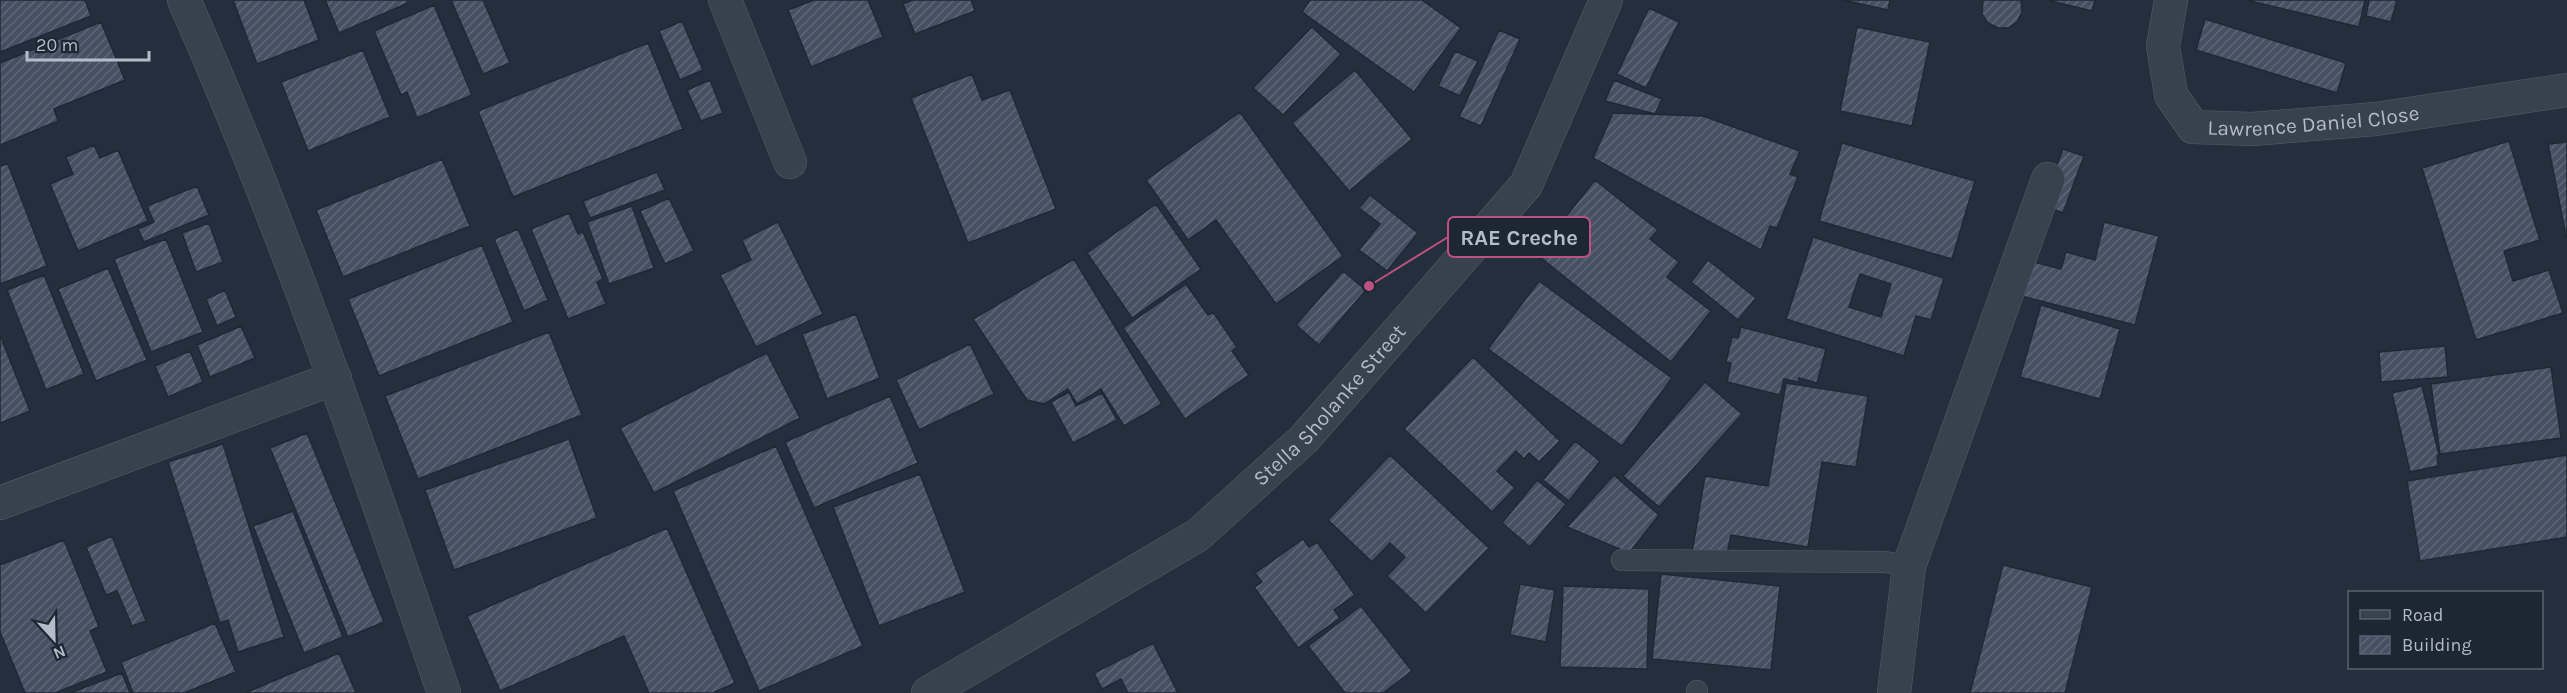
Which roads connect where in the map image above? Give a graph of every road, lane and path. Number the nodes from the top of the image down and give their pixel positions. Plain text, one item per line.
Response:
1 (184, 0) edge
2 (725, 0) edge
3 (1606, 0) edge
4 (2171, 0) edge
5 (2567, 90) edge
6 (790, 162) dead end
7 (2048, 179) dead end
8 (335, 378) junction
9 (0, 503) edge
10 (1622, 560) dead end
11 (1910, 566) junction
12 (444, 693) edge
13 (928, 693) edge
14 (1894, 693) edge

1 - 8 street
2 - 6 street
3 - 13 street, Stella Sholanke Street
4 - 5 street, Lawrence Daniel Close
7 - 11 street
8 - 9 street
8 - 12 street
10 - 11 lane
11 - 14 street

